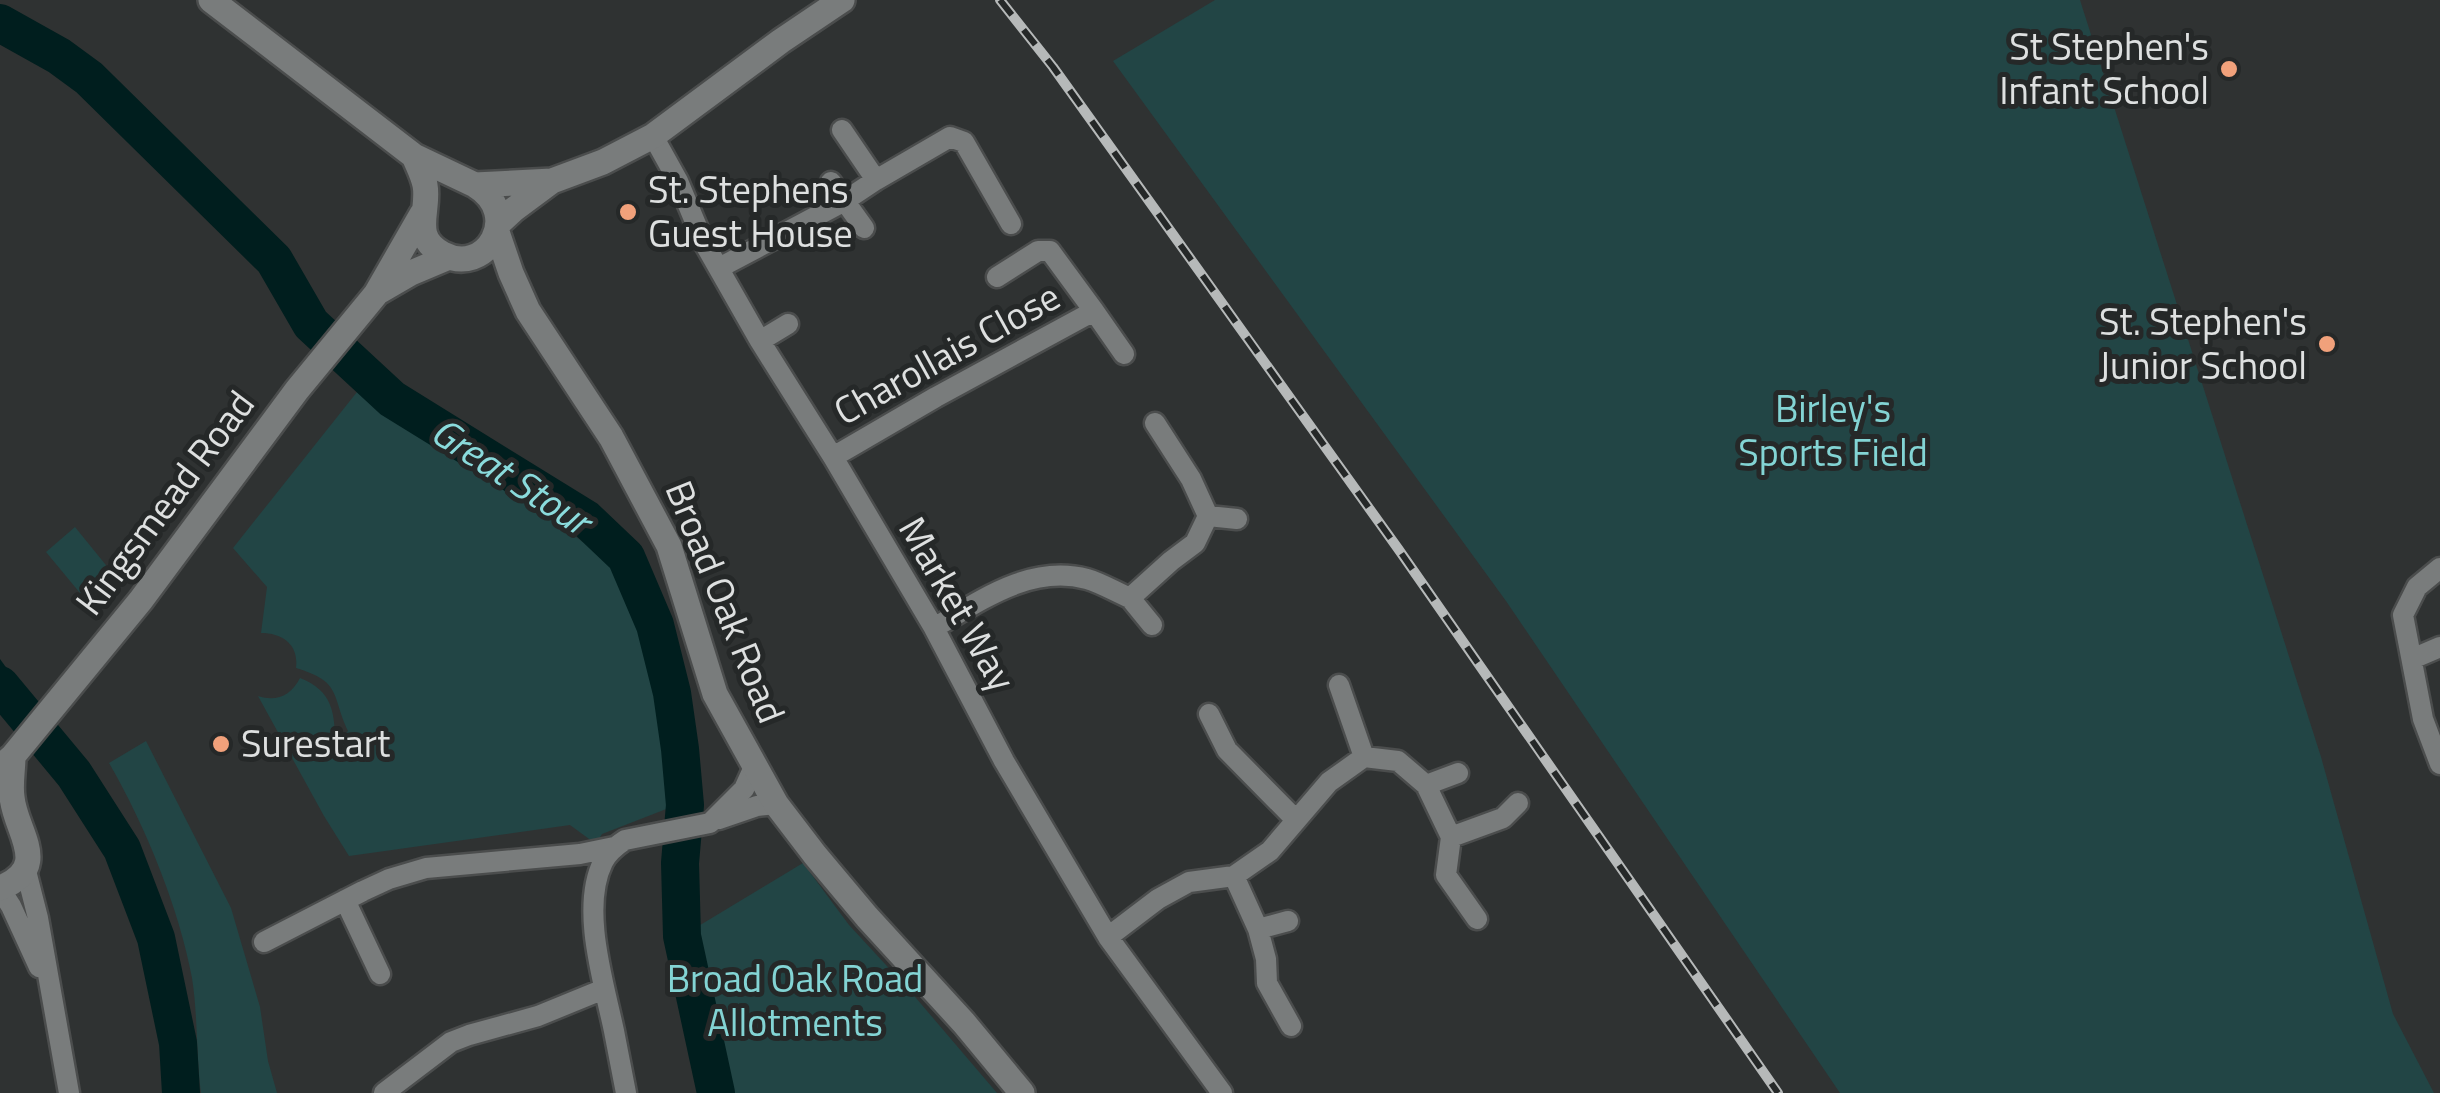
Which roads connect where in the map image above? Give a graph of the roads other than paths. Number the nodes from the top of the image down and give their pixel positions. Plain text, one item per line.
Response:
1 (842, 0) edge
2 (225, 4) edge
3 (842, 130) dead end
4 (653, 136) junction
5 (414, 156) junction
6 (876, 180) junction
7 (552, 181) junction
8 (831, 182) dead end
9 (471, 184) junction
10 (843, 202) junction
11 (424, 210) junction
12 (1012, 224) dead end
13 (498, 228) junction
14 (864, 228) dead end
15 (454, 258) junction
16 (719, 268) junction
17 (997, 277) dead end
18 (376, 294) junction
19 (1094, 311) junction
20 (528, 312) junction
21 (788, 324) dead end
22 (760, 341) junction
23 (1124, 354) dead end
24 (1155, 423) dead end
25 (833, 458) junction
26 (1208, 516) junction
27 (1237, 519) dead end
28 (2440, 568) edge
29 (1130, 598) junction
30 (1152, 626) dead end
31 (934, 628) junction
32 (2440, 647) edge
33 (2412, 659) junction
34 (1338, 684) dead end
35 (1209, 714) dead end
36 (1364, 758) junction
37 (10, 759) edge
38 (2440, 764) edge
39 (754, 767) junction
40 (1458, 773) dead end
41 (1426, 785) junction
42 (1518, 803) dead end
43 (776, 804) junction
44 (9, 819) edge
45 (1296, 820) junction
46 (711, 822) junction
47 (1451, 837) junction
48 (614, 847) junction
49 (25, 868) junction
50 (1234, 876) junction
51 (0, 888) edge
52 (345, 900) junction
53 (1477, 919) dead end
54 (1288, 921) dead end
55 (1258, 928) junction
56 (1108, 937) junction
57 (264, 942) dead end
58 (380, 974) dead end
59 (604, 990) junction
60 (54, 1006) junction
61 (1291, 1026) dead end
62 (69, 1093) edge
63 (384, 1093) edge
64 (626, 1093) edge
65 (1022, 1093) edge
66 (1222, 1093) edge

1 - 4 street
2 - 5 street
3 - 6 street
4 - 7 street
4 - 16 street, Market Way
5 - 9 street
5 - 11 street
6 - 10 street
6 - 12 street
7 - 9 street
7 - 13 street
8 - 10 street
9 - 11 street
9 - 13 street
10 - 14 street
10 - 16 street
11 - 15 street
11 - 18 street, Kingsmead Road
13 - 15 street
13 - 20 street, Broad Oak Road
15 - 18 street, Kingsmead Road
15 - 20 street, Broad Oak Road
16 - 22 street, Market Way
17 - 19 street, Charollais Close
18 - 37 street, Kingsmead Road
19 - 23 street, Charollais Close
19 - 25 street, Charollais Close
20 - 39 street, Broad Oak Road
21 - 22 street
22 - 25 street, Market Way
24 - 26 street
25 - 31 street, Market Way
26 - 27 street
26 - 29 street
28 - 33 street
29 - 30 street
29 - 31 street
31 - 56 street, Market Way
32 - 33 street
33 - 38 street
34 - 36 street
35 - 45 street
36 - 41 street
36 - 45 street
37 - 44 street, Kingsmead Road
39 - 43 street, Broad Oak Road
39 - 46 street
40 - 41 street
41 - 47 street
42 - 47 street
43 - 46 street
43 - 65 street, Broad Oak Road
44 - 49 street, Kingsmead Road
45 - 50 street
46 - 48 street
47 - 53 street
48 - 52 street
48 - 59 street
49 - 51 street
49 - 60 street
50 - 55 street
50 - 56 street
51 - 60 street
52 - 57 street
52 - 58 street
54 - 55 street
55 - 61 street
56 - 66 street, Market Way
59 - 63 street
59 - 64 street
60 - 62 street

